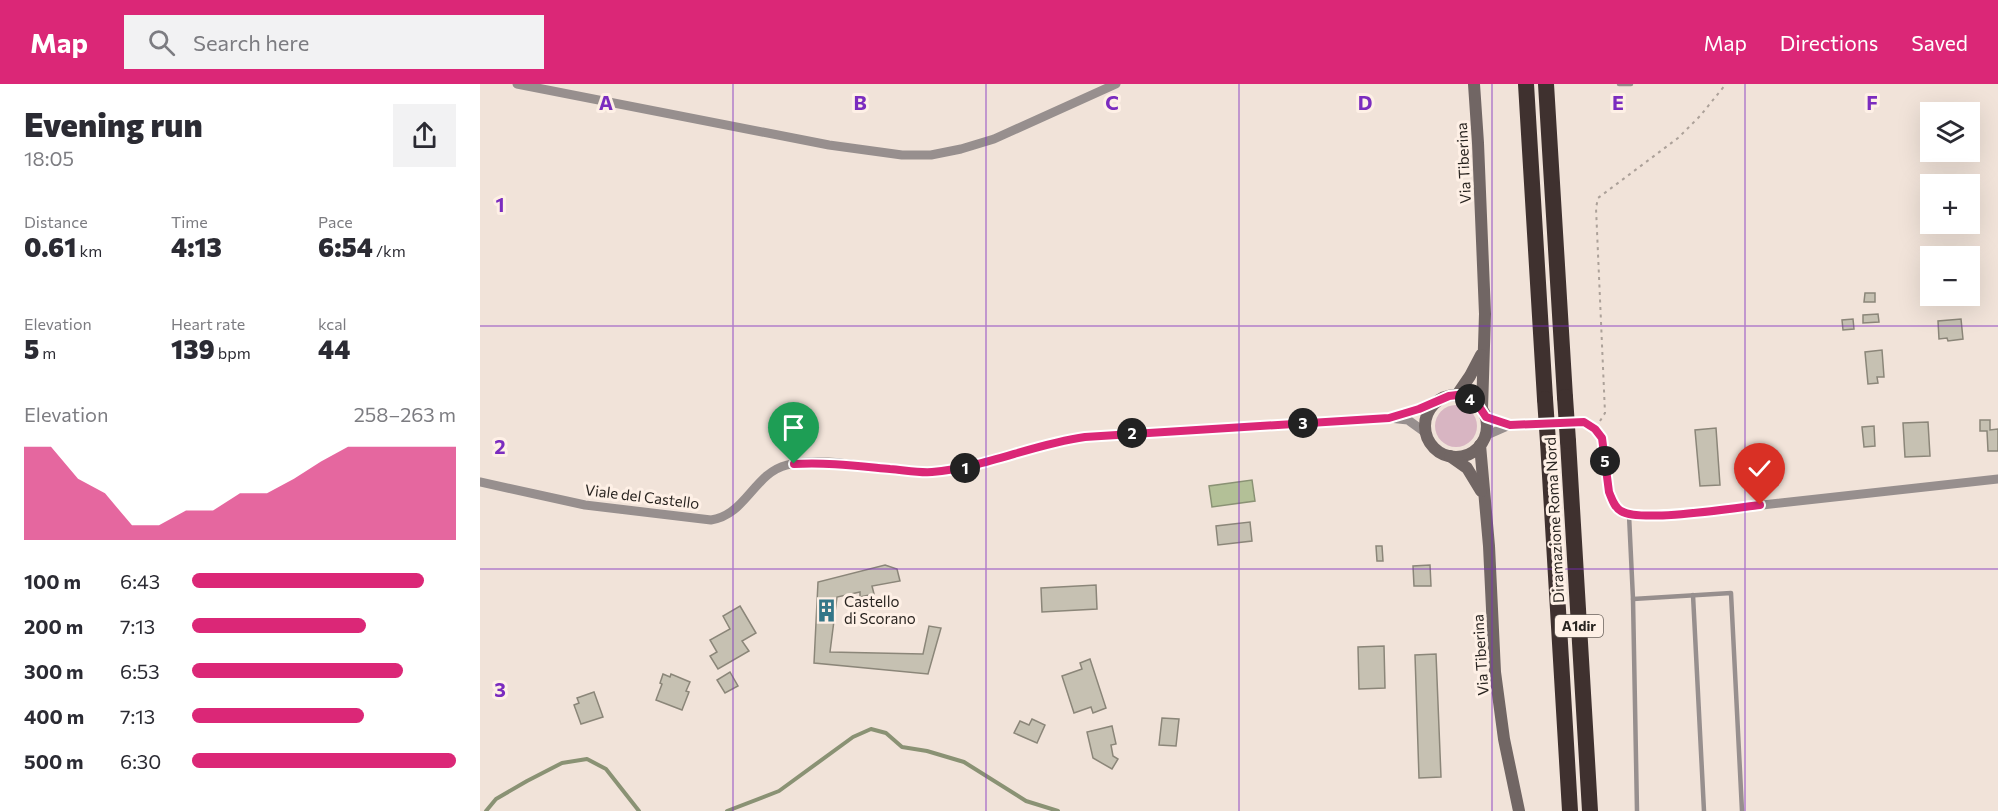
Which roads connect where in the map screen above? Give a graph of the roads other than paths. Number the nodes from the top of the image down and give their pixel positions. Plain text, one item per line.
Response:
1 (517, 84) edge
2 (1116, 84) edge
3 (1474, 84) edge
4 (1526, 84) edge
5 (1546, 84) edge
6 (1619, 84) edge
7 (1631, 84) edge
8 (1484, 348) junction
9 (1457, 395) junction
10 (1435, 403) junction
11 (1484, 413) junction
12 (1389, 418) junction
13 (1510, 425) junction
14 (1426, 433) junction
15 (1483, 440) junction
16 (1450, 456) junction
17 (1998, 479) edge
18 (480, 482) edge
19 (1483, 495) junction
20 (1629, 515) junction
21 (1693, 595) junction
22 (1633, 599) junction
23 (1504, 739) junction
24 (1512, 811) edge
25 (1520, 811) edge
26 (1570, 811) edge
27 (1590, 811) edge
28 (1637, 811) edge
29 (1704, 811) edge
30 (1742, 811) edge

1 - 2 street
3 - 8 main road, Via Tiberina
4 - 26 highway, Diramazione Roma Nord / A1dir, bridge
5 - 27 highway, Diramazione Roma Nord / A1dir, bridge
6 - 7 lane
8 - 9 main road
8 - 11 main road, Via Tiberina
9 - 10 main road
9 - 11 main road
10 - 12 street
10 - 14 main road
11 - 13 street
11 - 15 main road
12 - 14 street
12 - 18 street, Viale del Castello
13 - 15 street
13 - 20 street
14 - 16 main road
15 - 16 main road
15 - 19 main road, Via Tiberina
16 - 19 main road
17 - 20 street
19 - 23 main road, Via Tiberina
20 - 22 lane
21 - 22 lane
21 - 29 lane
21 - 30 lane
22 - 28 lane
23 - 24 main road
23 - 25 main road, Via Tiberina

